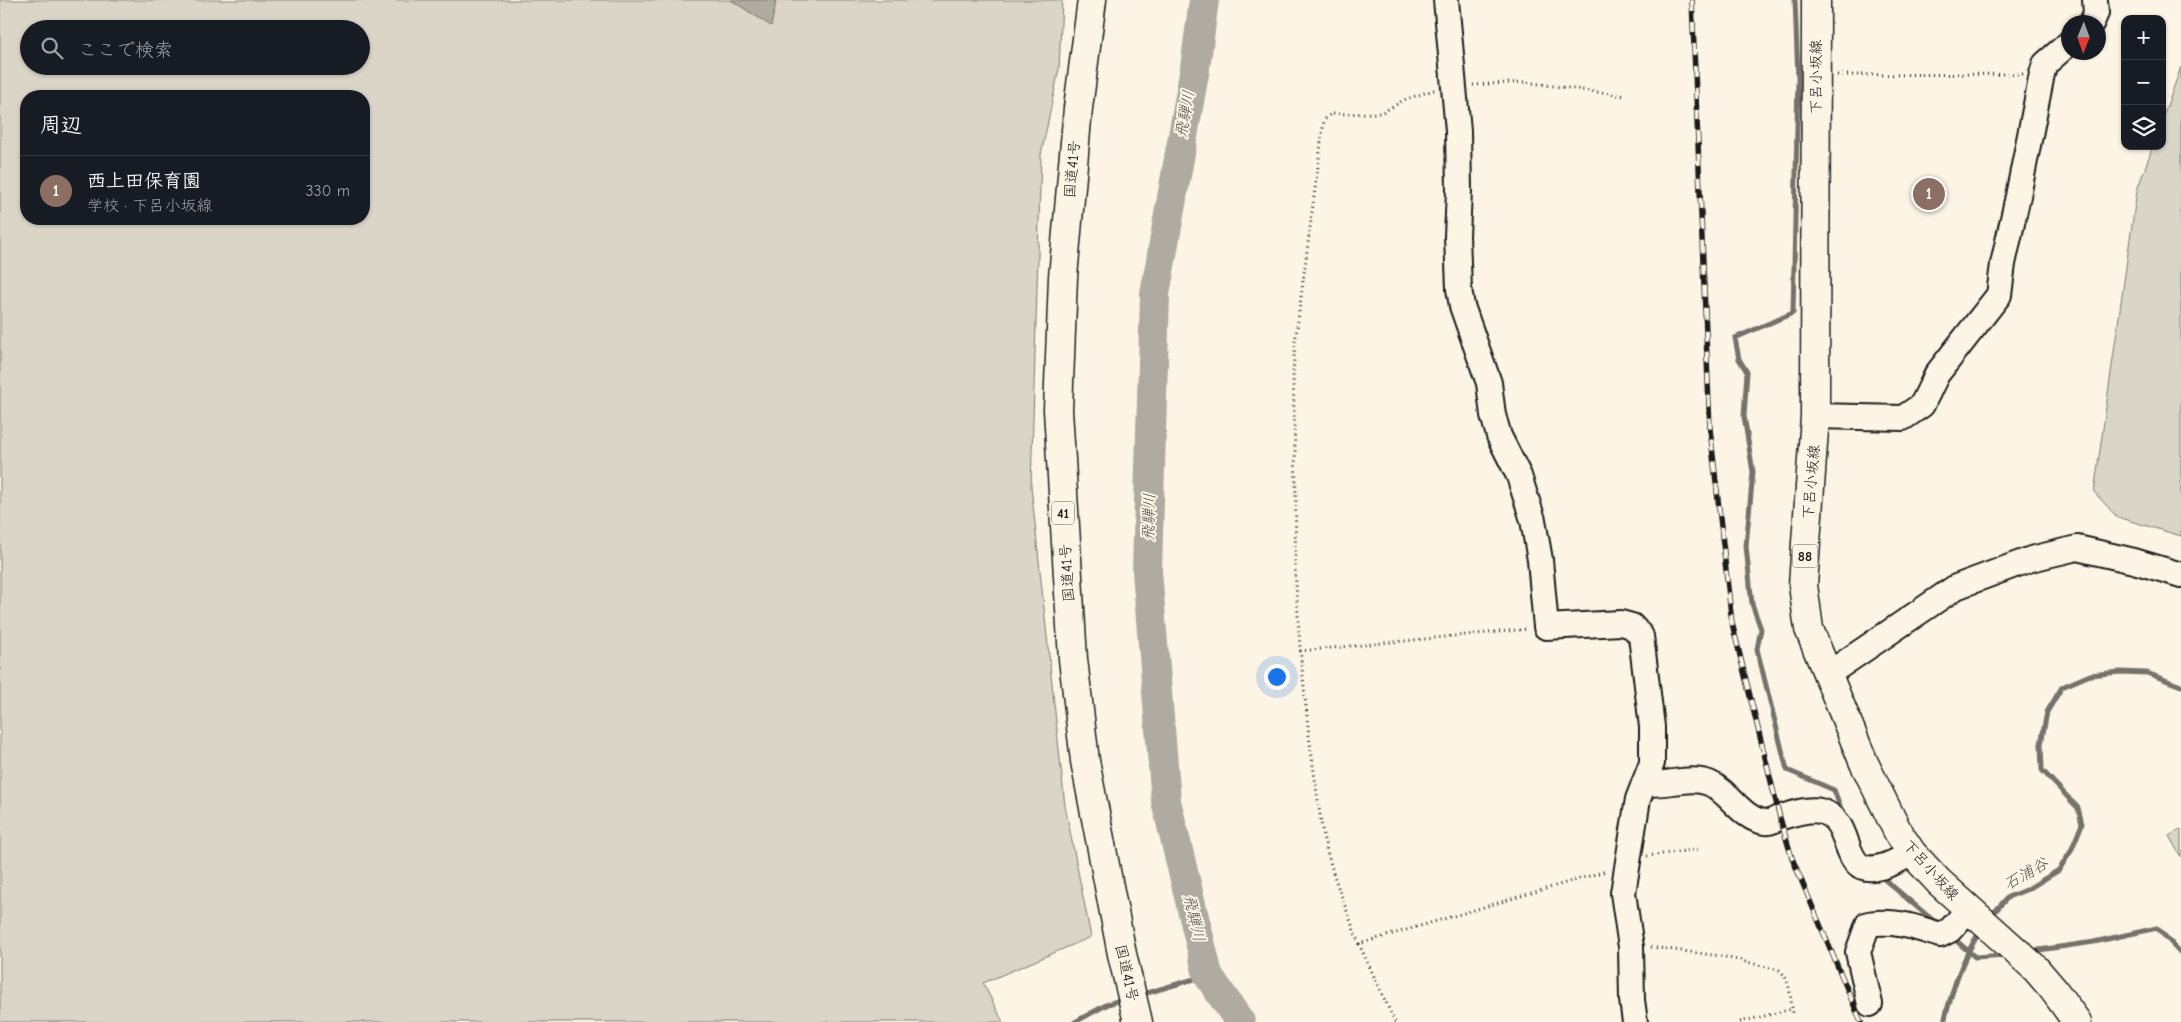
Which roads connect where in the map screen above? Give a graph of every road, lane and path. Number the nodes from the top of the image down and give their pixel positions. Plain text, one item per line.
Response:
1 (1092, 0) edge
2 (1446, 0) edge
3 (1816, 0) edge
4 (2095, 0) edge
5 (2095, 15) edge
6 (2061, 50) edge
7 (2042, 74) junction
8 (1816, 76) junction
9 (1453, 86) junction
10 (1625, 96) dead end
11 (1816, 416) junction
12 (2181, 575) edge
13 (1546, 627) junction
14 (1300, 651) junction
15 (1828, 674) junction
16 (1644, 783) junction
17 (1700, 849) dead end
18 (1912, 852) junction
19 (1627, 863) junction
20 (1968, 910) junction
21 (1358, 944) junction
22 (1630, 944) junction
23 (1870, 1004) dead end
24 (1138, 1022) edge
25 (1395, 1022) edge
26 (1635, 1022) edge
27 (1740, 1022) edge
28 (2076, 1022) edge

1 - 24 main road, 国道41号 / 41
2 - 9 street
3 - 8 main road, 下呂小坂線 / 88
4 - 5 street
6 - 7 street
7 - 8 path
7 - 11 street
8 - 11 main road, 下呂小坂線 / 88
9 - 10 path
9 - 13 street
9 - 14 path
11 - 15 main road, 下呂小坂線 / 88
12 - 15 street
13 - 14 path
13 - 16 street
14 - 21 path
15 - 18 main road, 下呂小坂線 / 88
16 - 18 street
16 - 19 street
17 - 19 path
18 - 20 main road, 下呂小坂線 / 88
19 - 21 path
19 - 22 street
20 - 23 street
20 - 28 main road, 下呂小坂線 / 88
21 - 25 path
22 - 26 street
22 - 27 path

